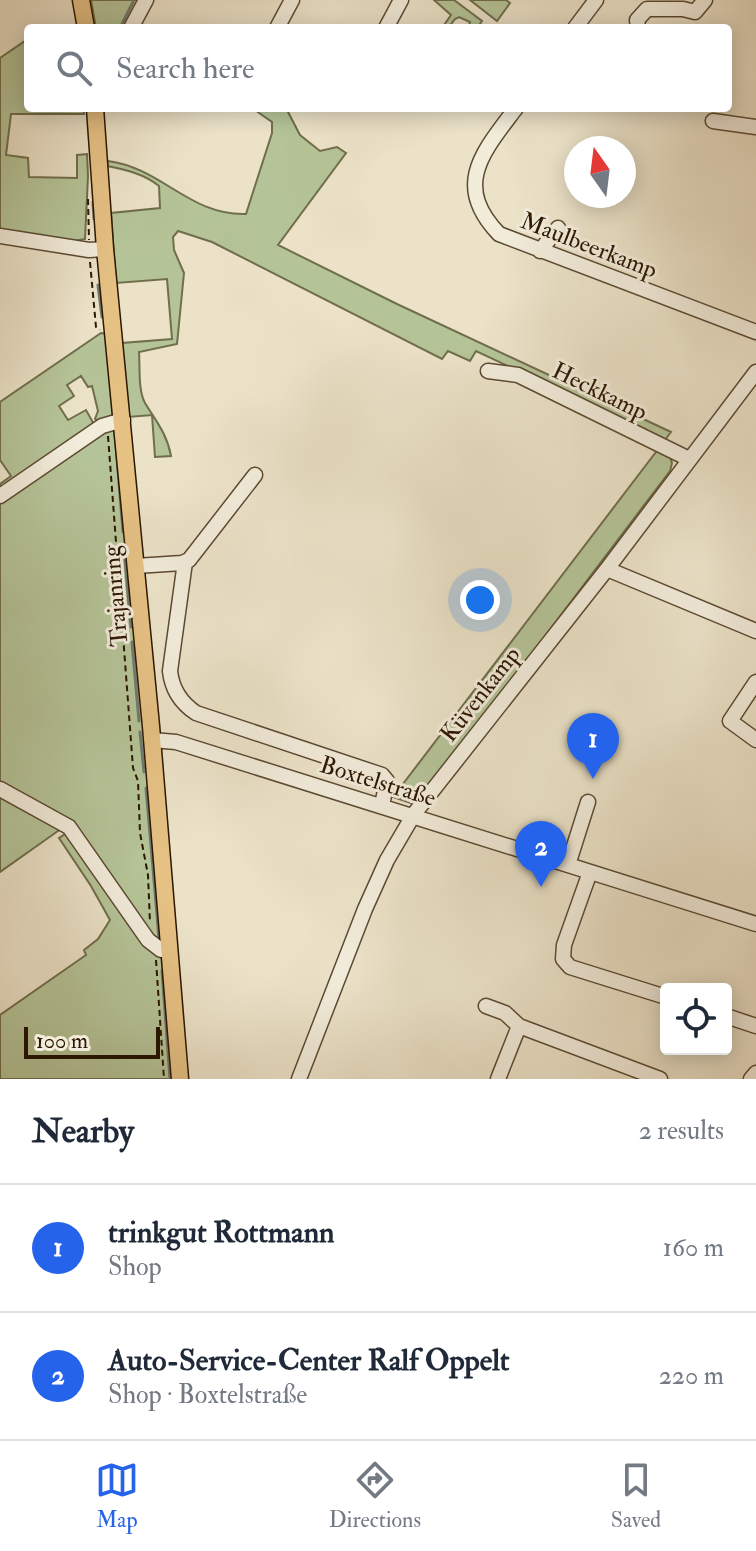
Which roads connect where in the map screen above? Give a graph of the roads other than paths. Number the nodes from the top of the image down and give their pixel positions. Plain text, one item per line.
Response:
1 (81, 0) edge
2 (146, 0) edge
3 (401, 0) edge
4 (596, 0) edge
5 (705, 0) edge
6 (286, 2) edge
7 (85, 24) edge
8 (133, 24) edge
9 (278, 24) edge
10 (388, 24) edge
11 (578, 24) edge
12 (638, 24) edge
13 (95, 112) edge
14 (513, 112) edge
15 (713, 121) dead end
16 (756, 127) edge
17 (558, 228) dead end
18 (0, 236) edge
19 (97, 250) junction
20 (540, 251) junction
21 (756, 332) edge
22 (488, 371) dead end
23 (756, 372) edge
24 (118, 421) junction
25 (689, 459) junction
26 (255, 475) dead end
27 (0, 496) edge
28 (185, 562) junction
29 (136, 566) junction
30 (607, 569) junction
31 (756, 631) edge
32 (756, 682) edge
33 (152, 740) junction
34 (756, 740) edge
35 (0, 789) edge
36 (588, 802) dead end
37 (382, 805) junction
38 (414, 814) junction
39 (568, 865) junction
40 (590, 872) junction
41 (756, 924) edge
42 (162, 948) junction
43 (660, 995) edge
44 (486, 1006) dead end
45 (732, 1018) edge
46 (519, 1026) junction
47 (756, 1026) edge
48 (756, 1073) edge
49 (180, 1079) edge
50 (299, 1079) edge
51 (498, 1079) edge
52 (660, 1079) edge
53 (751, 1079) edge

1 - 7 main road
2 - 8 street
3 - 10 street
4 - 11 street
5 - 12 street
6 - 9 street
13 - 19 main road, Trajanring
14 - 20 street, Maulbeerkamp
15 - 16 street
17 - 20 street
18 - 19 street
19 - 24 main road, Trajanring
20 - 21 street, Maulbeerkamp
22 - 25 street, Heckkamp
23 - 25 street, Küvenkamp
24 - 27 street
24 - 29 main road, Trajanring
25 - 30 street, Küvenkamp
26 - 28 street
28 - 29 street
28 - 37 street
29 - 33 main road, Trajanring
30 - 31 street
30 - 38 street, Küvenkamp
32 - 34 street
33 - 37 street, Boxtelstraße
33 - 42 main road, Trajanring
35 - 42 street
36 - 39 street
37 - 38 street, Boxtelstraße
38 - 39 street, Boxtelstraße
38 - 50 street, Küvenkamp
39 - 40 street, Boxtelstraße
40 - 41 street, Boxtelstraße
40 - 43 street
42 - 49 main road, Trajanring
44 - 46 street
45 - 47 street
46 - 51 street
46 - 52 street
48 - 53 street

